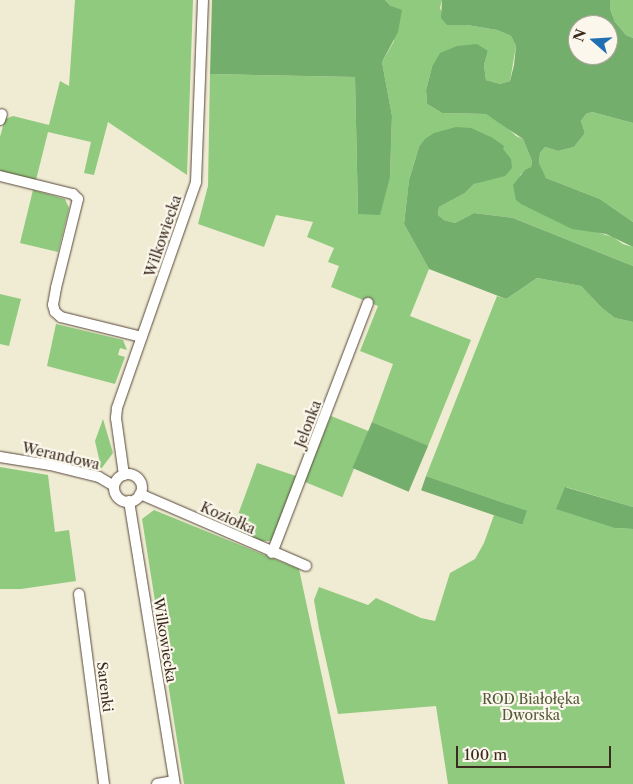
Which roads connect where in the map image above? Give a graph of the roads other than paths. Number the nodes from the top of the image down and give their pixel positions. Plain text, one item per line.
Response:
1 (203, 0) edge
2 (0, 176) edge
3 (368, 303) dead end
4 (142, 337) junction
5 (0, 457) edge
6 (124, 475) junction
7 (114, 486) junction
8 (140, 494) junction
9 (128, 501) junction
10 (272, 553) junction
11 (306, 566) dead end
12 (78, 594) dead end
13 (174, 783) edge
14 (104, 784) edge
15 (157, 784) edge

1 - 4 street, Wilkowiecka
2 - 4 street
3 - 10 street, Jelonka
4 - 6 street, Wilkowiecka
5 - 7 street, Werandowa
6 - 7 street
6 - 8 street
7 - 9 street
8 - 9 street
8 - 10 street, Koziołka
9 - 13 street, Wilkowiecka
10 - 11 street, Koziołka
12 - 14 street, Sarenki
13 - 15 street

